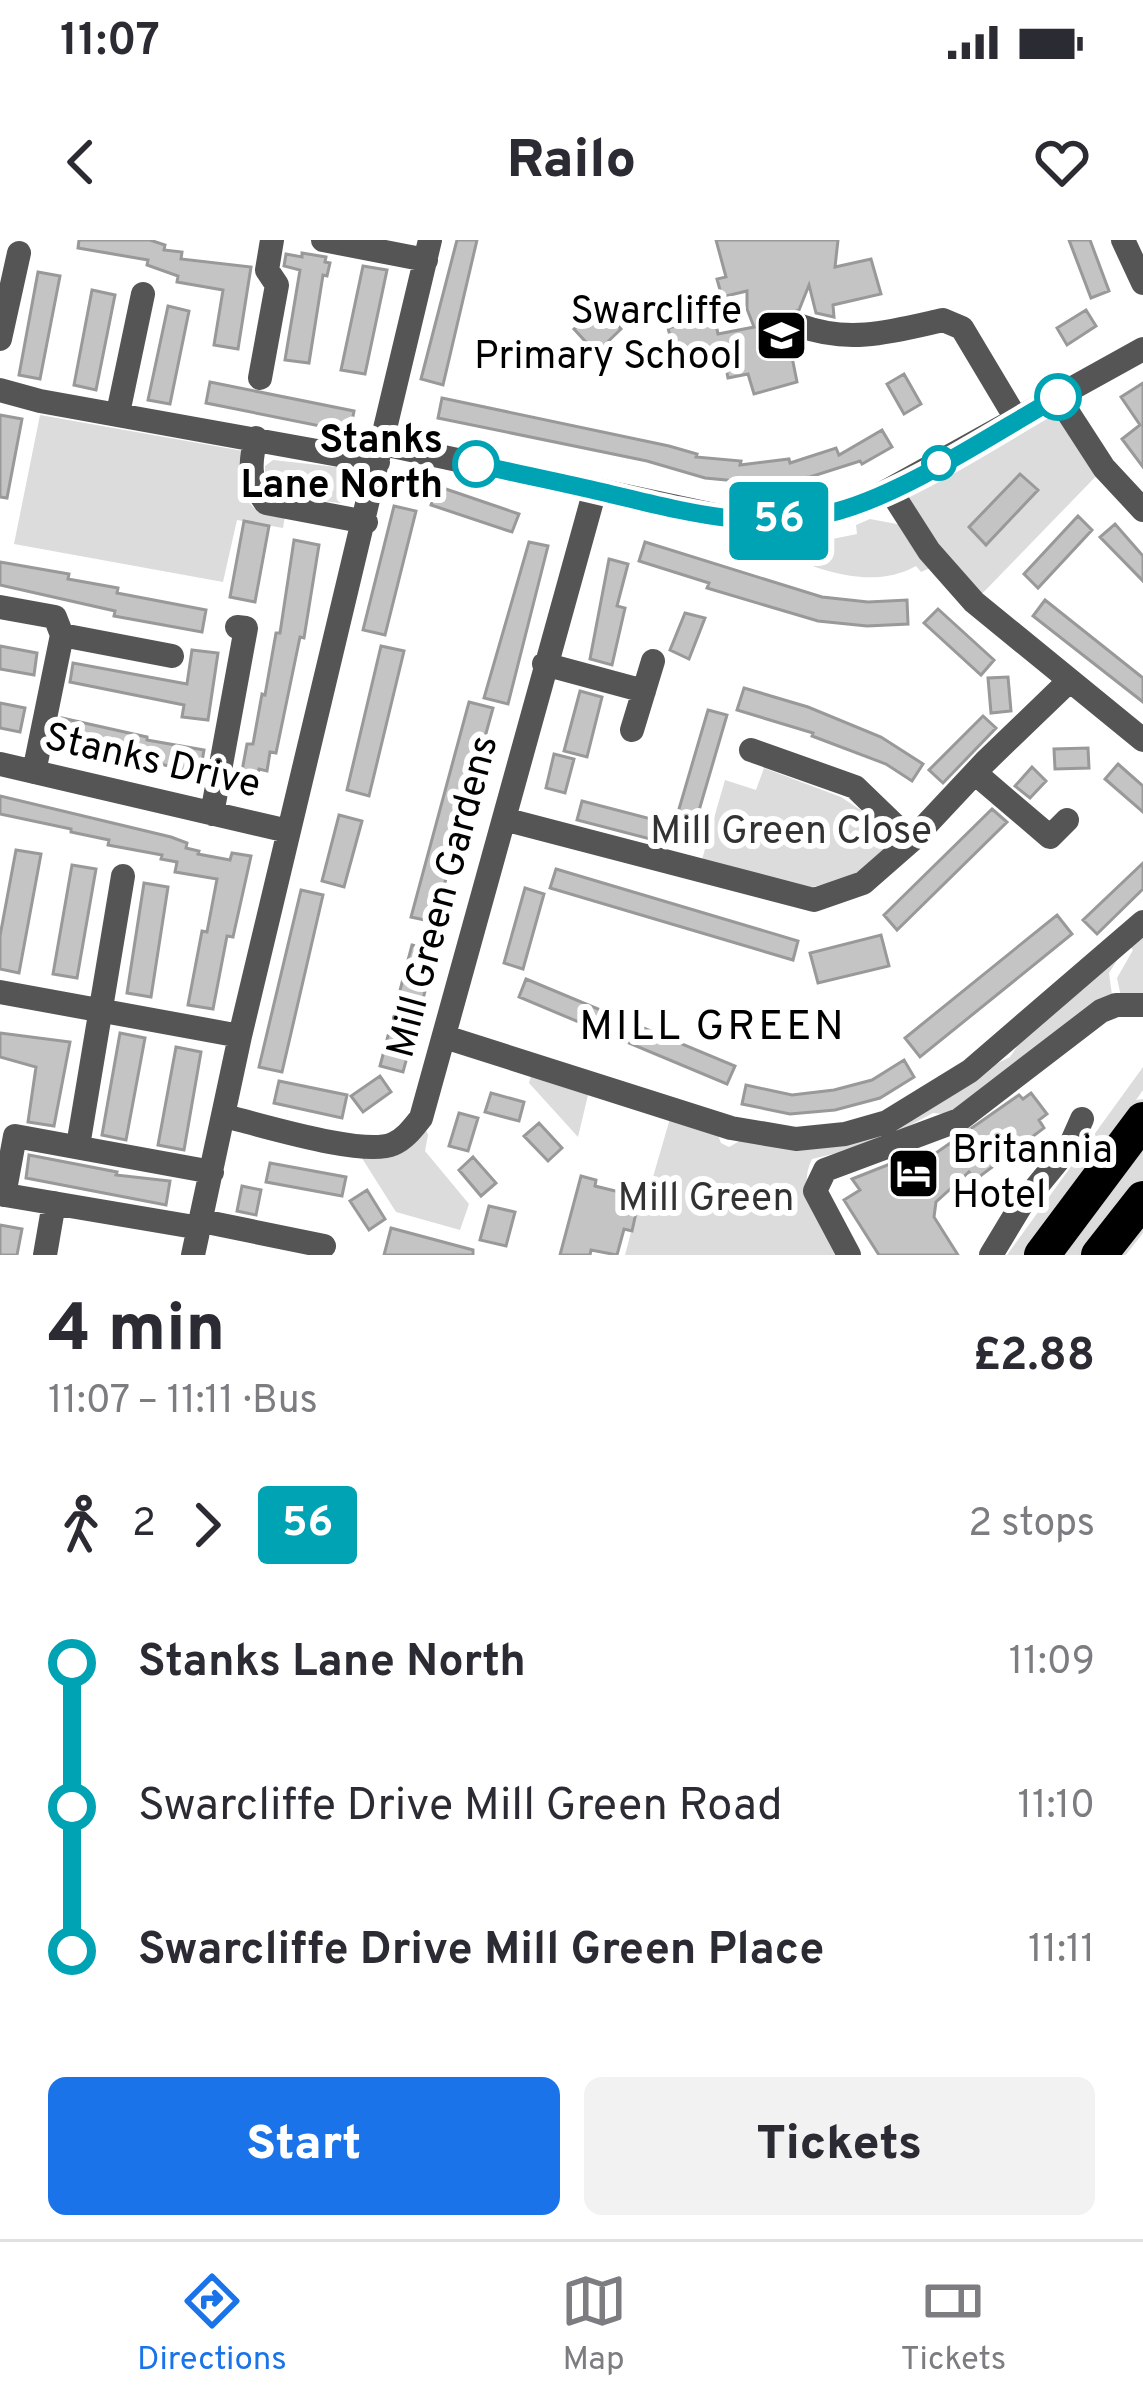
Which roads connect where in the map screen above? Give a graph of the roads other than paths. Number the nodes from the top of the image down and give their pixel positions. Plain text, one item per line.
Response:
1 (272, 240) edge
2 (323, 240) edge
3 (1124, 240) edge
4 (428, 250) edge
5 (19, 253) dead end
6 (1143, 283) edge
7 (5, 288) edge
8 (143, 294) dead end
9 (801, 326) dead end
10 (0, 339) edge
11 (1143, 349) edge
12 (260, 378) dead end
13 (0, 390) edge
14 (1058, 397) junction
15 (118, 413) junction
16 (1016, 420) junction
17 (256, 438) junction
18 (381, 453) junction
19 (595, 490) junction
20 (890, 490) junction
21 (1143, 510) edge
22 (366, 522) junction
23 (0, 607) edge
24 (237, 627) dead end
25 (62, 635) junction
26 (172, 656) dead end
27 (653, 661) dead end
28 (544, 664) junction
29 (1069, 681) junction
30 (644, 691) junction
31 (632, 730) dead end
32 (1143, 740) edge
33 (751, 750) dead end
34 (0, 764) edge
35 (34, 772) junction
36 (975, 773) junction
37 (212, 814) junction
38 (504, 819) junction
39 (1067, 820) dead end
40 (288, 832) junction
41 (911, 841) junction
42 (123, 875) dead end
43 (1143, 922) edge
44 (0, 992) edge
45 (1143, 1005) edge
46 (102, 1010) junction
47 (239, 1036) junction
48 (445, 1037) junction
49 (224, 1116) junction
50 (1082, 1119) dead end
51 (1143, 1120) edge
52 (78, 1146) junction
53 (212, 1172) junction
54 (2, 1195) edge
55 (1143, 1199) edge
56 (54, 1204) junction
57 (201, 1225) junction
58 (324, 1246) dead end
59 (45, 1255) edge
60 (193, 1255) edge
61 (849, 1255) edge
62 (992, 1255) edge
63 (1042, 1255) edge
64 (1099, 1255) edge

1 - 12 street
2 - 4 street
3 - 6 street
4 - 18 street
5 - 7 street
7 - 10 street
8 - 15 street
9 - 16 street
11 - 14 street
13 - 15 street
14 - 16 street
14 - 21 street
15 - 17 street
16 - 20 street
17 - 18 street
17 - 22 street
18 - 19 street
18 - 22 street
19 - 20 street
19 - 28 street, Mill Green Gardens
20 - 29 street
22 - 40 street
23 - 25 street
24 - 37 street
25 - 26 street
25 - 35 street
27 - 30 street
28 - 30 street
28 - 38 street, Mill Green Gardens
29 - 32 street
29 - 36 street
30 - 31 street
33 - 41 street
34 - 35 street, Stanks Drive
35 - 37 street, Stanks Drive
36 - 39 street
36 - 41 street
37 - 40 street, Stanks Drive
38 - 41 street
38 - 48 street, Mill Green Gardens
40 - 47 street
42 - 46 street
43 - 48 street
44 - 46 street
45 - 61 street
46 - 47 street
46 - 52 street
47 - 49 street
48 - 49 street, Mill Green Gardens
49 - 53 street
50 - 62 street
51 - 63 highway
52 - 53 street
52 - 54 street
53 - 57 street
54 - 56 street
55 - 64 highway
56 - 57 street
56 - 59 street
57 - 58 street
57 - 60 street

